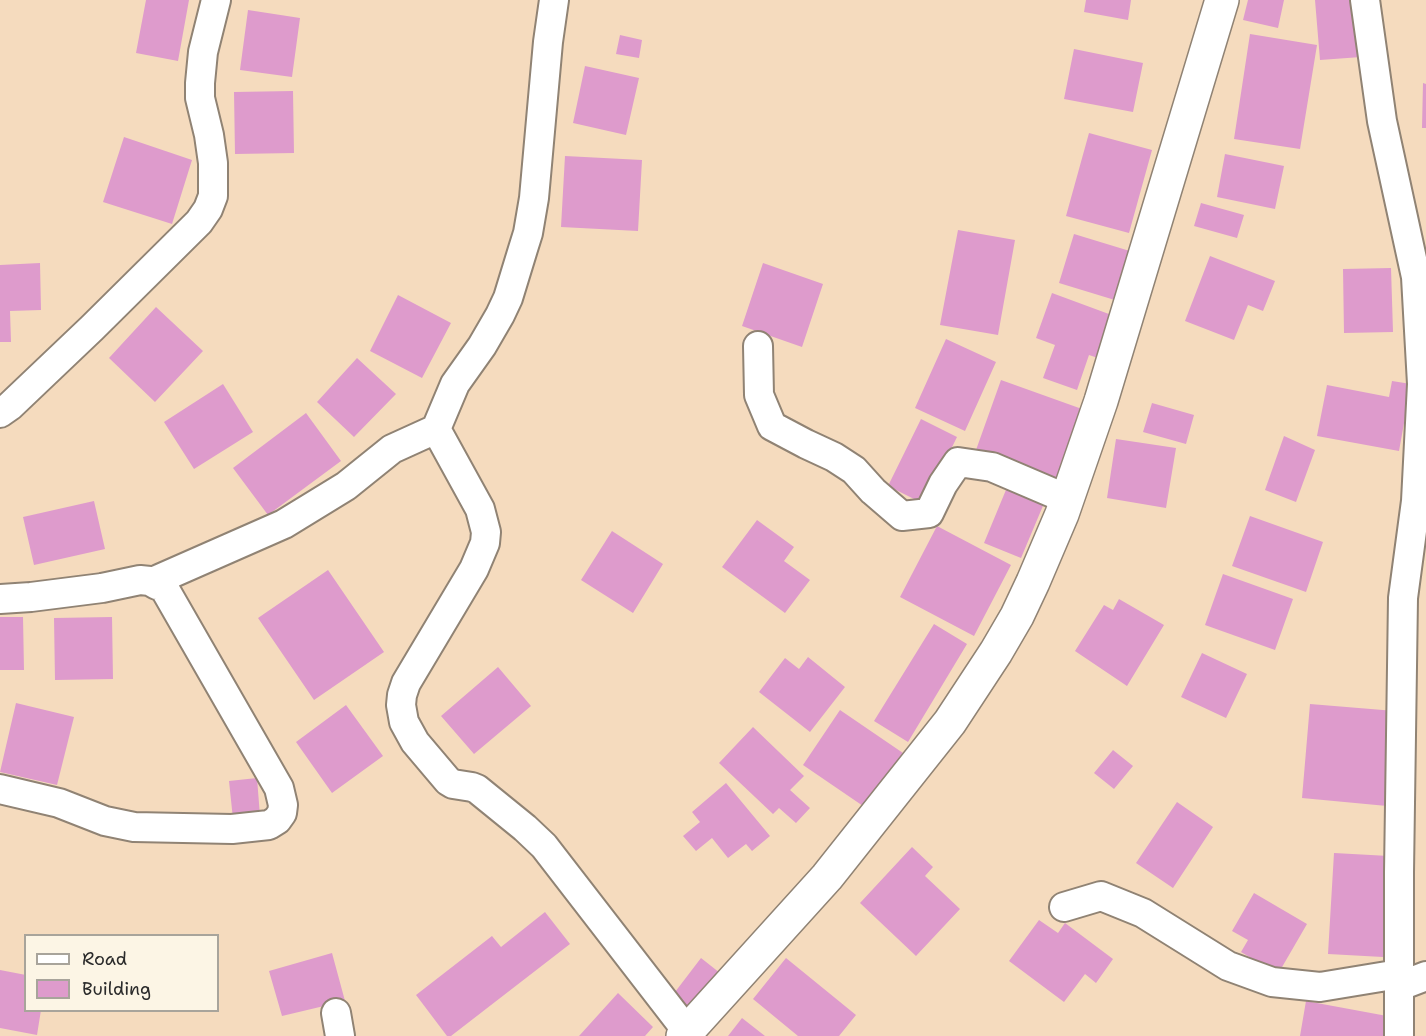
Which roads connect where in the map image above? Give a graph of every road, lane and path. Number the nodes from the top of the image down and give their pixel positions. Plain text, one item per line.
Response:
1 (216, 0) edge
2 (554, 0) edge
3 (1222, 0) edge
4 (1365, 0) edge
5 (758, 346) dead end
6 (0, 413) edge
7 (436, 429) junction
8 (1067, 499) junction
9 (159, 579) junction
10 (0, 599) edge
11 (0, 789) edge
12 (1064, 907) dead end
13 (1408, 978) edge
14 (685, 1034) edge
15 (1399, 1036) edge

1 - 6 street
2 - 7 street
3 - 8 street
4 - 13 street
5 - 8 street
7 - 9 street
7 - 14 street
8 - 14 street
9 - 10 street
9 - 11 street
12 - 13 street
13 - 15 street

